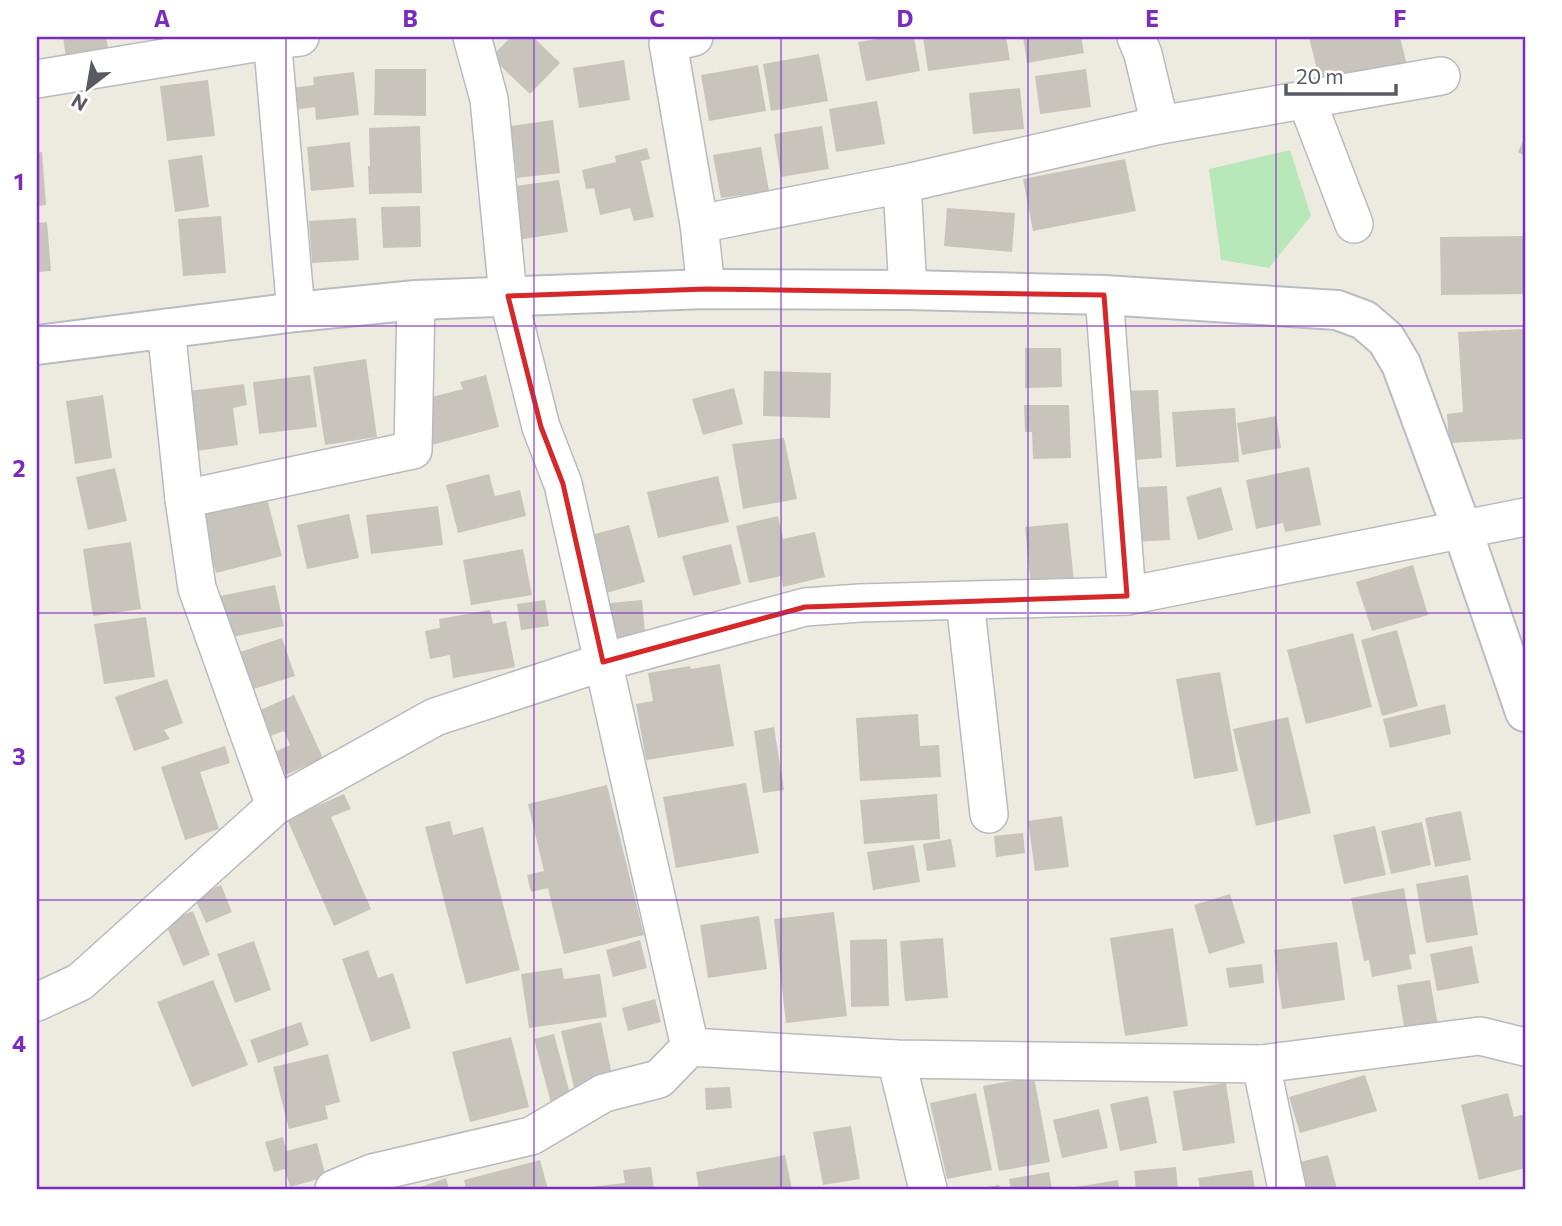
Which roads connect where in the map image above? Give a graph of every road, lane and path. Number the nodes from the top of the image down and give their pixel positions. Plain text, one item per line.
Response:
1 (471, 37) edge
2 (695, 37) edge
3 (1136, 37) edge
4 (281, 38) edge
5 (1441, 76) dead end
6 (37, 79) edge
7 (1306, 99) junction
8 (1160, 125) junction
9 (902, 184) junction
10 (699, 224) junction
11 (1354, 224) dead end
12 (706, 289) junction
13 (908, 289) junction
14 (1104, 295) junction
15 (508, 296) junction
16 (416, 300) junction
17 (296, 312) junction
18 (166, 328) junction
19 (37, 345) edge
20 (184, 499) junction
21 (1525, 517) edge
22 (1462, 530) junction
23 (1127, 596) junction
24 (965, 601) junction
25 (603, 662) junction
26 (1525, 712) edge
27 (275, 806) junction
28 (989, 814) dead end
29 (37, 1002) edge
30 (690, 1046) junction
31 (1525, 1047) edge
32 (896, 1059) junction
33 (1261, 1064) junction
34 (334, 1189) edge
35 (928, 1189) edge
36 (1287, 1189) edge

1 - 15 street
2 - 10 street
3 - 8 street
4 - 6 street
4 - 17 street
5 - 7 street
7 - 8 street
7 - 11 street
8 - 9 street
9 - 10 street
9 - 13 street
10 - 12 street
12 - 13 street
12 - 15 street
13 - 14 street
14 - 22 street
14 - 23 street
15 - 16 street
15 - 25 street
16 - 17 street
16 - 20 street
17 - 18 street
18 - 19 street
18 - 20 street
20 - 27 street
21 - 22 street
22 - 23 street
22 - 26 street
23 - 24 street
24 - 25 street
24 - 28 street
25 - 27 street
25 - 30 street
27 - 29 street
30 - 32 street
30 - 34 street
31 - 33 street
32 - 33 street
32 - 35 street
33 - 36 street

